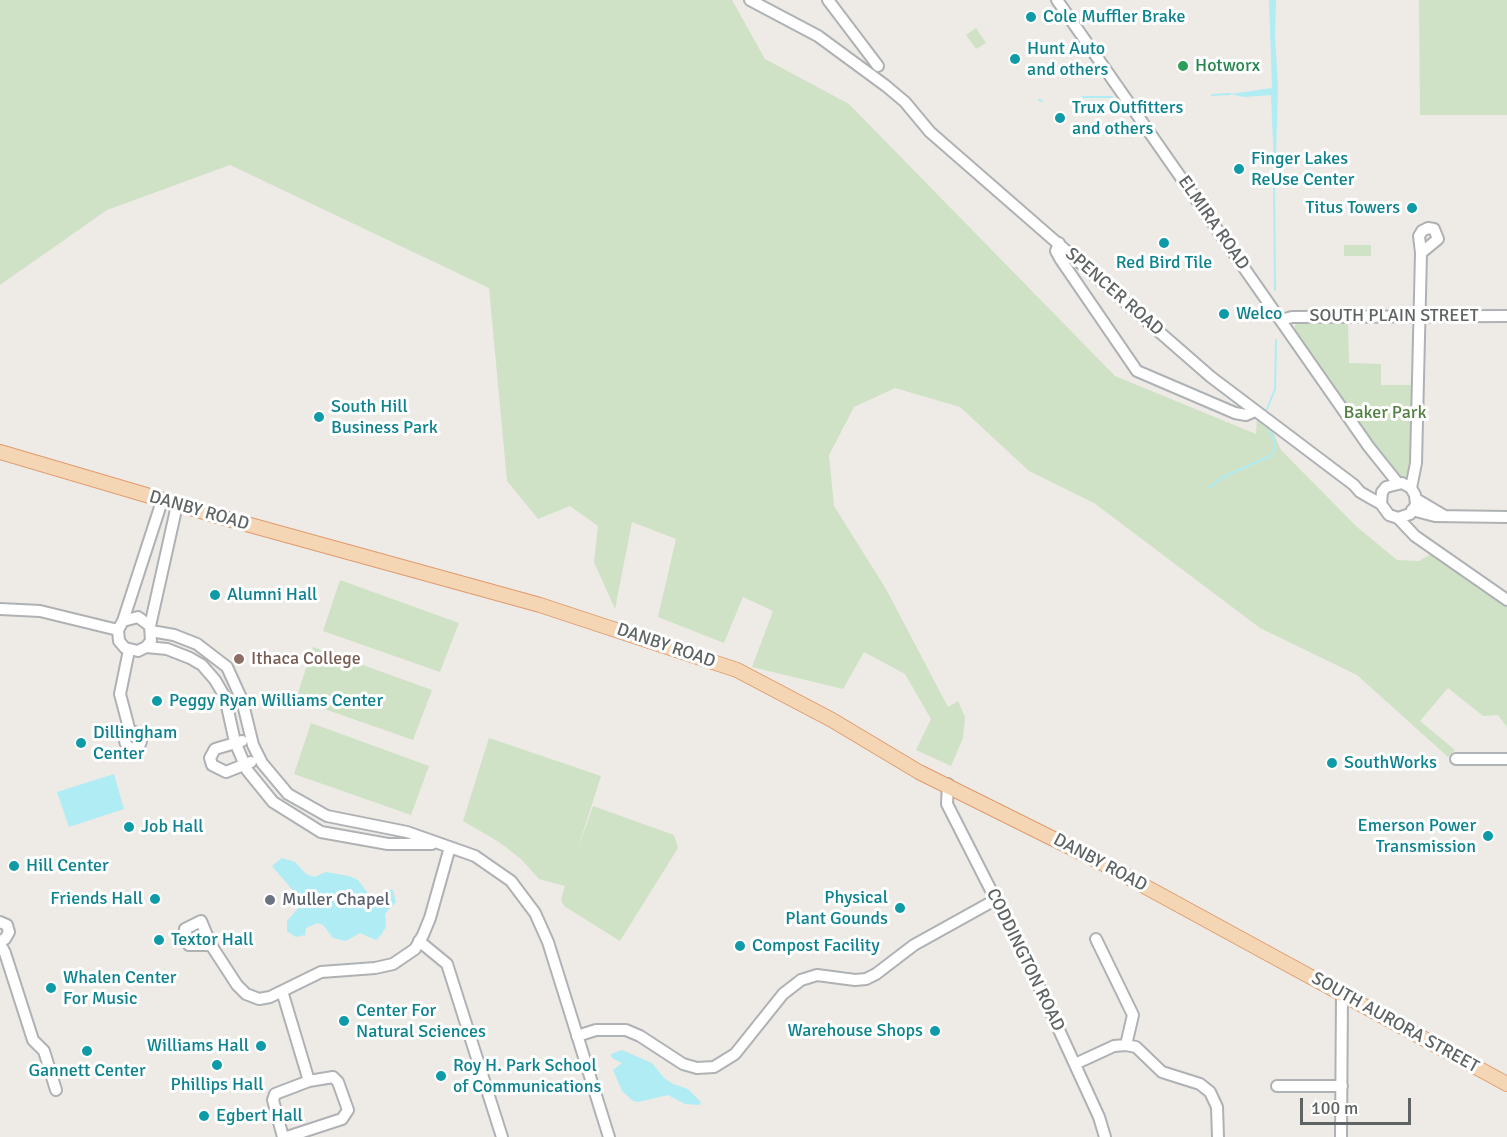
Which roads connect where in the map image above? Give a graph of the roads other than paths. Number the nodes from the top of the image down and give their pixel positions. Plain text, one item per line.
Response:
1 (750, 0) edge
2 (828, 0) edge
3 (1057, 0) edge
4 (878, 66) dead end
5 (1059, 243) junction
6 (1421, 253) dead end
7 (1420, 315) junction
8 (1507, 316) edge
9 (1281, 320) junction
10 (1255, 411) junction
11 (1369, 447) junction
12 (0, 452) edge
13 (1397, 482) junction
14 (1354, 485) junction
15 (1411, 488) junction
16 (1384, 490) junction
17 (162, 501) junction
18 (1381, 504) junction
19 (177, 505) junction
20 (1413, 508) junction
21 (1398, 518) junction
22 (1507, 518) edge
23 (1423, 540) junction
24 (1507, 600) edge
25 (0, 609) edge
26 (121, 626) junction
27 (151, 628) junction
28 (146, 647) junction
29 (129, 650) junction
30 (130, 732) dead end
31 (251, 741) junction
32 (235, 742) junction
33 (258, 757) junction
34 (1456, 759) dead end
35 (1507, 759) edge
36 (246, 766) junction
37 (948, 784) junction
38 (450, 847) junction
39 (996, 900) junction
40 (0, 922) edge
41 (1096, 939) dead end
42 (419, 941) junction
43 (0, 942) edge
44 (211, 945) dead end
45 (1283, 962) joint
46 (282, 991) junction
47 (1342, 994) junction
48 (577, 1036) junction
49 (1126, 1045) junction
50 (1075, 1064) junction
51 (309, 1081) junction
52 (1507, 1084) edge
53 (1277, 1086) dead end
54 (1342, 1086) junction
55 (56, 1090) dead end
56 (285, 1137) edge
57 (502, 1137) edge
58 (609, 1137) edge
59 (1105, 1137) edge
60 (1218, 1137) edge
61 (1341, 1137) edge

1 - 5 street, SPENCER ROAD
2 - 4 street
3 - 9 street, ELMIRA ROAD
5 - 10 street, SPENCER ROAD
5 - 10 street
6 - 7 street
7 - 8 street, SOUTH PLAIN STREET
7 - 9 street, SOUTH PLAIN STREET
7 - 15 street
9 - 11 street, ELMIRA ROAD
10 - 14 street, SPENCER ROAD
11 - 13 street, ELMIRA ROAD
11 - 16 street, ELMIRA ROAD
12 - 17 main road, DANBY ROAD
13 - 15 street
13 - 16 street
14 - 16 street, SPENCER ROAD
14 - 18 street, SPENCER ROAD
15 - 20 street
16 - 18 street
17 - 19 main road, DANBY ROAD
17 - 26 street
18 - 21 street
19 - 27 street
19 - 37 main road, DANBY ROAD
20 - 21 street
20 - 22 street
20 - 23 street
21 - 23 street
23 - 24 street
25 - 26 street
26 - 27 street
26 - 29 street
27 - 28 street
27 - 31 street
28 - 29 street
28 - 32 street
29 - 30 street
31 - 32 street
31 - 33 street
32 - 36 street
32 - 36 street
33 - 36 street
33 - 38 street
34 - 35 street
36 - 38 street
37 - 39 street, CODDINGTON ROAD
37 - 45 main road, DANBY ROAD
38 - 42 street
38 - 48 street
39 - 48 street
39 - 50 street, CODDINGTON ROAD
40 - 43 street
41 - 49 street
42 - 46 street
42 - 57 street
43 - 55 street
44 - 46 street
45 - 47 main road, SOUTH AURORA STREET
46 - 51 street
47 - 52 main road, SOUTH AURORA STREET
47 - 54 street
48 - 58 street
49 - 50 street
49 - 60 street
50 - 59 street, CODDINGTON ROAD
51 - 56 street
51 - 56 street
53 - 54 street
54 - 61 street

